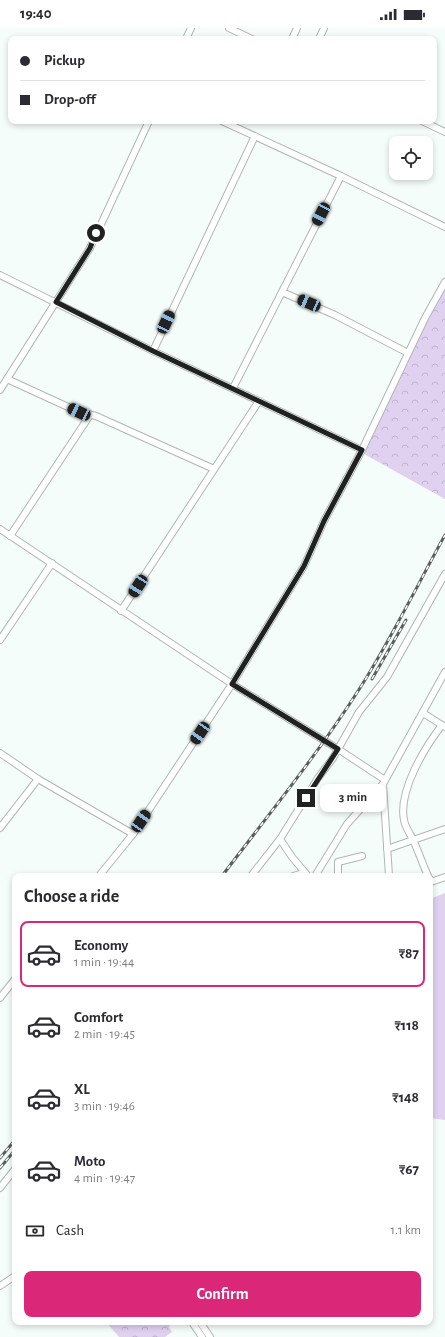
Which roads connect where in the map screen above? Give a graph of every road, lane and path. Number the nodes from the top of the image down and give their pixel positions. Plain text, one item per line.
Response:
1 (229, 28) edge
2 (246, 36) edge
3 (148, 124) edge
4 (229, 124) edge
5 (428, 124) edge
6 (445, 132) edge
7 (255, 136) junction
8 (341, 176) junction
9 (445, 227) edge
10 (0, 275) edge
11 (445, 282) edge
12 (282, 292) junction
13 (56, 302) junction
14 (153, 351) junction
15 (408, 353) junction
16 (6, 379) junction
17 (233, 388) junction
18 (0, 390) edge
19 (259, 400) junction
20 (90, 415) junction
21 (362, 450) junction
22 (214, 469) junction
23 (0, 529) edge
24 (10, 536) junction
25 (52, 563) junction
26 (445, 574) edge
27 (120, 611) junction
28 (0, 640) edge
29 (445, 672) edge
30 (232, 684) junction
31 (422, 713) junction
32 (444, 726) edge
33 (338, 749) junction
34 (0, 754) edge
35 (38, 779) junction
36 (384, 782) junction
37 (0, 828) edge
38 (445, 829) edge
39 (133, 834) junction
40 (280, 839) junction
41 (414, 841) junction
42 (387, 850) junction
43 (362, 856) dead end
44 (328, 857) junction
45 (338, 862) junction
46 (101, 873) edge
47 (253, 873) edge
48 (305, 873) edge
49 (317, 873) edge
50 (338, 873) edge
51 (389, 873) edge
52 (427, 873) edge
53 (445, 877) edge
54 (433, 881) edge
55 (12, 983) edge
56 (0, 998) edge
57 (12, 1173) edge
58 (0, 1188) edge
59 (12, 1278) edge
60 (0, 1286) edge
61 (194, 1325) edge
62 (202, 1325) edge
63 (202, 1337) edge
64 (210, 1337) edge

1 - 2 street
3 - 13 street
4 - 7 street
5 - 6 street
7 - 8 street
7 - 14 street
8 - 9 street
8 - 12 street
10 - 13 street
11 - 15 street
12 - 15 street
12 - 17 street
13 - 14 street
13 - 16 street
14 - 17 street
15 - 21 street
16 - 18 street
16 - 20 street
17 - 19 street
19 - 21 street
19 - 22 street
20 - 22 street
20 - 24 street
21 - 30 street
22 - 27 street
23 - 24 street
24 - 25 street
25 - 27 street
25 - 28 street
26 - 33 street
27 - 30 street
29 - 31 street
30 - 33 street
30 - 39 street
31 - 32 street
31 - 36 street
32 - 41 street
33 - 36 street
33 - 40 street
34 - 35 street
35 - 37 street
35 - 39 street
36 - 42 street
36 - 44 street
38 - 41 street
39 - 46 street
40 - 47 street
40 - 48 street
41 - 42 street
41 - 52 street
42 - 51 street
43 - 45 street
44 - 45 street
44 - 49 street
45 - 50 street
53 - 54 street
55 - 56 street
57 - 58 street
59 - 60 street
61 - 63 street
62 - 64 street

